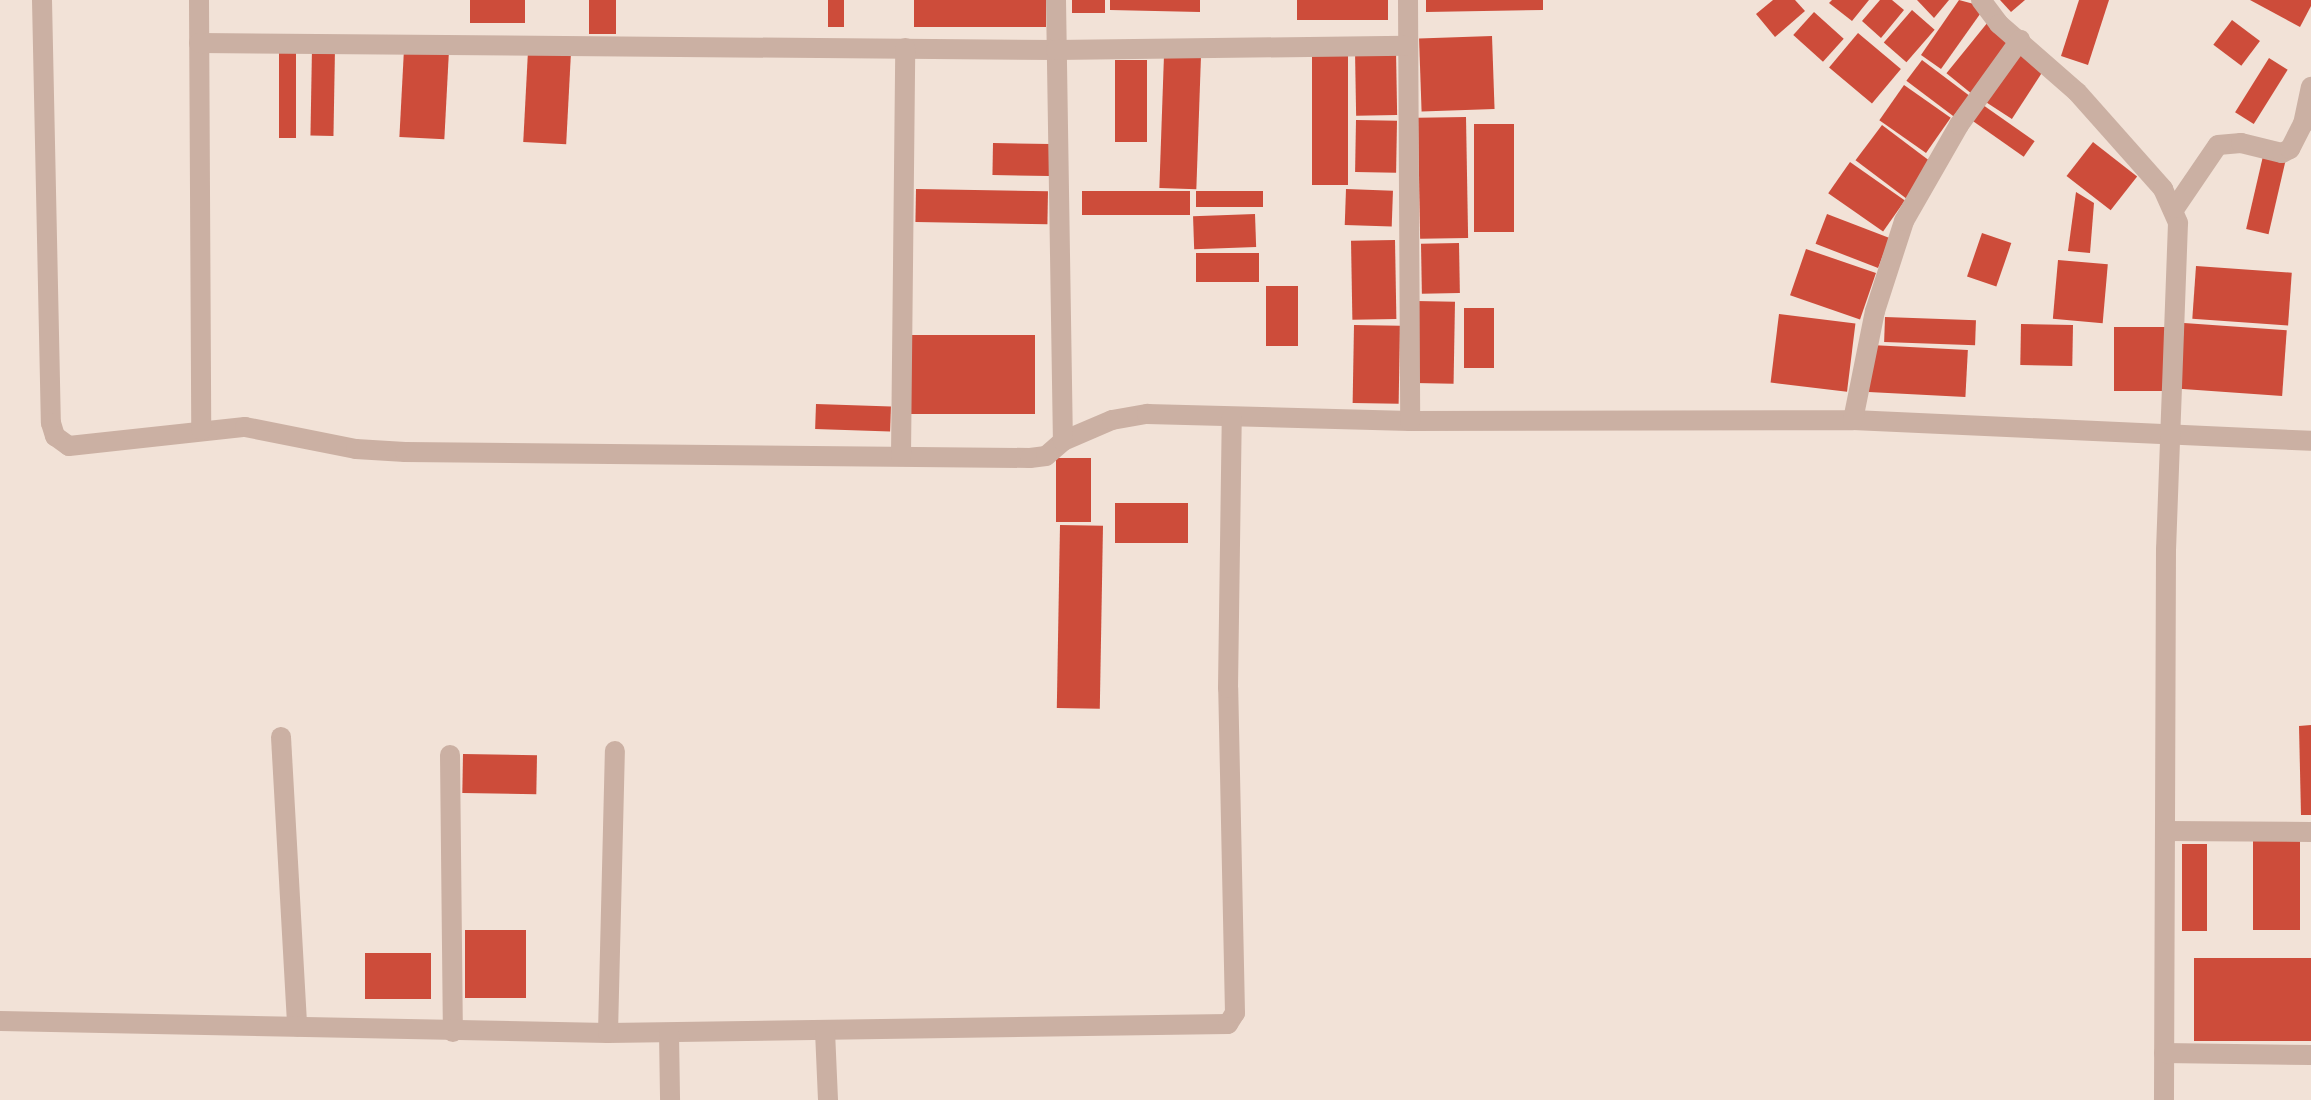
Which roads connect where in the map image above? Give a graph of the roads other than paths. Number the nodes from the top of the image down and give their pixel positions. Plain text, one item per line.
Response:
1 (42, 0) edge
2 (199, 0) edge
3 (1056, 0) edge
4 (1408, 0) edge
5 (1981, 0) edge
6 (2020, 40) junction
7 (199, 43) junction
8 (1406, 46) junction
9 (905, 48) junction
10 (1056, 50) junction
11 (2311, 87) edge
12 (2175, 208) junction
13 (1232, 418) junction
14 (1853, 420) junction
15 (1410, 421) junction
16 (201, 430) junction
17 (2171, 437) junction
18 (1063, 441) junction
19 (2311, 441) edge
20 (901, 456) junction
21 (281, 737) dead end
22 (615, 751) dead end
23 (450, 755) dead end
24 (2166, 831) junction
25 (2311, 832) edge
26 (0, 1021) edge
27 (297, 1027) junction
28 (825, 1031) junction
29 (453, 1032) junction
30 (608, 1033) junction
31 (669, 1033) junction
32 (2164, 1053) junction
33 (2311, 1055) edge
34 (670, 1100) edge
35 (828, 1100) edge
36 (2164, 1100) edge

1 - 16 street
2 - 7 street
3 - 10 street
4 - 8 street
5 - 6 street
6 - 12 street
6 - 14 street
7 - 9 street
7 - 16 street
8 - 10 street
8 - 15 street
9 - 10 street
9 - 20 street
10 - 18 street
11 - 12 street
12 - 17 street
13 - 15 street
13 - 18 street
13 - 28 street
14 - 15 street
14 - 17 street
16 - 20 street
17 - 19 street
17 - 24 street
18 - 20 street
21 - 27 street
22 - 30 street
23 - 29 street
24 - 25 street
24 - 32 street
26 - 27 street
27 - 29 street
28 - 31 street
28 - 35 street
29 - 30 street
30 - 31 street
31 - 34 street
32 - 33 street
32 - 36 street

